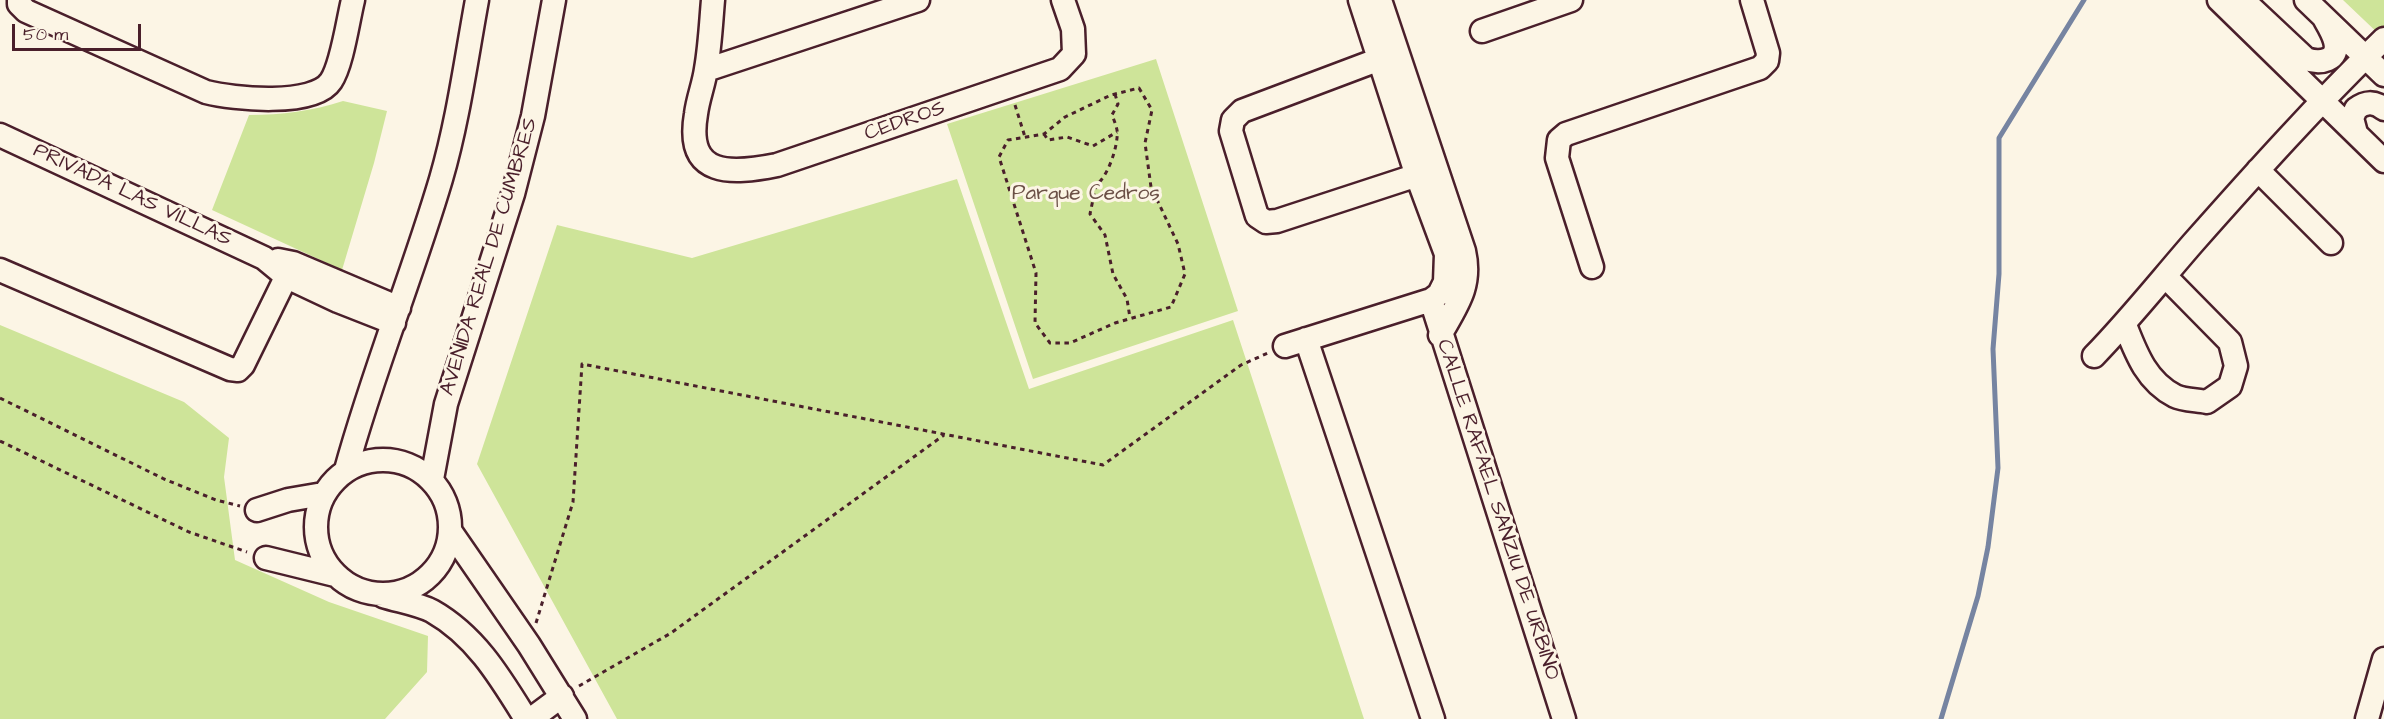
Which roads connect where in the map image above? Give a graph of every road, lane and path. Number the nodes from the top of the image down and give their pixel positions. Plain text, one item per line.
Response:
1 (19, 0) edge
2 (353, 0) edge
3 (477, 0) edge
4 (554, 0) edge
5 (713, 0) edge
6 (918, 0) edge
7 (1063, 0) edge
8 (1360, 0) edge
9 (1380, 0) edge
10 (1571, 0) edge
11 (1752, 0) edge
12 (2219, 0) edge
13 (2243, 0) edge
14 (2306, 0) edge
15 (2324, 18) junction
16 (1482, 31) dead end
17 (2384, 39) edge
18 (2365, 57) junction
19 (1380, 58) junction
20 (706, 70) junction
21 (2384, 75) edge
22 (1009, 86) junction
23 (1115, 94) junction
24 (2322, 99) junction
25 (2384, 109) edge
26 (1118, 132) junction
27 (2356, 133) junction
28 (1044, 134) junction
29 (0, 135) edge
30 (1025, 137) junction
31 (2384, 161) edge
32 (2258, 170) junction
33 (1427, 172) junction
34 (2331, 243) dead end
35 (1592, 267) dead end
36 (0, 270) edge
37 (290, 270) junction
38 (2165, 276) junction
39 (1431, 300) junction
40 (396, 315) junction
41 (1130, 318) junction
42 (2125, 325) junction
43 (1440, 335) junction
44 (1296, 343) junction
45 (2094, 356) dead end
46 (0, 398) edge
47 (945, 434) junction
48 (0, 441) edge
49 (346, 470) junction
50 (432, 479) junction
51 (323, 494) junction
52 (256, 510) joint
53 (451, 532) junction
54 (266, 558) joint
55 (335, 575) junction
56 (379, 595) junction
57 (529, 645) junction
58 (2384, 659) edge
59 (562, 696) junction
60 (2379, 698) edge
61 (526, 719) edge
62 (531, 719) edge
63 (576, 719) edge
64 (1432, 719) edge
65 (1564, 719) edge
66 (2367, 719) edge

1 - 2 street
3 - 40 street
4 - 50 street, AVENIDA REAL DE CUMBRES
5 - 20 street
6 - 20 street
7 - 22 street, CEDROS
8 - 19 street
9 - 33 street
10 - 16 street
11 - 35 street
12 - 24 street
13 - 15 street
14 - 15 street
15 - 18 street
17 - 18 street
18 - 21 street
18 - 24 street
19 - 33 street
19 - 33 street
20 - 22 street, CEDROS
22 - 30 path
23 - 26 path
23 - 28 path
23 - 41 path
24 - 27 street
24 - 32 street
25 - 27 street
26 - 28 path
26 - 41 path
27 - 31 street
28 - 30 path
29 - 37 street, PRIVADA LAS VILLAS
30 - 41 path
32 - 34 street
32 - 38 street
33 - 39 street
33 - 43 street
36 - 37 street
37 - 40 street, PRIVADA LAS VILLAS
38 - 42 street
38 - 42 street
39 - 43 street, CALLE RAFAEL SANZIU DE URBINO
39 - 44 street
40 - 49 street
42 - 45 street
43 - 65 street, CALLE RAFAEL SANZIU DE URBINO
44 - 47 path
44 - 64 street
46 - 52 path
47 - 57 path
47 - 59 path
48 - 54 path
49 - 50 street
49 - 51 street
50 - 53 street
51 - 52 street
51 - 55 street
53 - 56 street
53 - 57 street
54 - 55 street
55 - 56 street
56 - 61 street
57 - 59 street
58 - 60 street
59 - 62 street
59 - 63 street
60 - 66 street

